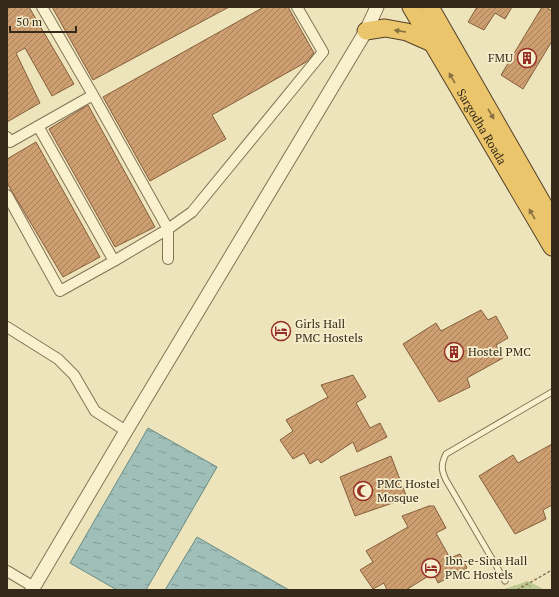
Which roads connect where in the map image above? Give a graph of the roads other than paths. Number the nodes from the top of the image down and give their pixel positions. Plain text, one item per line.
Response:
1 (42, 7) edge
2 (298, 7) edge
3 (377, 7) edge
4 (411, 7) edge
5 (430, 7) edge
6 (439, 7) edge
7 (366, 31) junction
8 (438, 38) junction
9 (93, 95) junction
10 (38, 126) junction
11 (8, 141) edge
12 (7, 195) edge
13 (552, 220) edge
14 (168, 229) junction
15 (552, 247) edge
16 (168, 259) dead end
17 (114, 261) junction
18 (7, 327) edge
19 (552, 392) edge
20 (126, 431) junction
21 (7, 571) edge
22 (505, 581) dead end
23 (33, 588) edge

1 - 9 street
2 - 14 street
3 - 7 street
4 - 8 highway, Sargodha Roada
5 - 8 highway, Sargodha Roada
6 - 8 highway
8 -> 7 highway
7 - 20 street
8 -> 13 highway, Sargodha Roada
15 -> 8 highway, Sargodha Roada
9 - 10 street
9 - 14 street
10 - 11 street
10 - 17 street
12 - 17 street
14 - 16 street
14 - 17 street
18 - 20 street
19 - 22 lane
20 - 23 street
21 - 23 street

